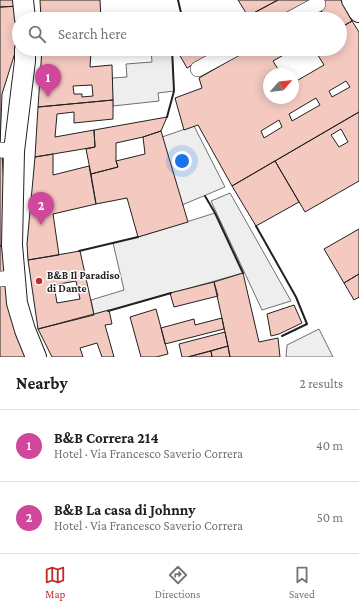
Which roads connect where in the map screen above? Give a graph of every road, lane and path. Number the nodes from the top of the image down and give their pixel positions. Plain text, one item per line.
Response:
1 (24, 0) edge
2 (352, 0) edge
3 (318, 4) dead end
4 (25, 12) edge
5 (303, 12) edge
6 (359, 12) edge
7 (24, 56) edge
8 (221, 56) edge
9 (198, 69) dead end
10 (7, 151) edge
11 (7, 279) edge
12 (36, 357) edge

1 - 4 street
2 - 6 street
3 - 5 street
7 - 10 street
8 - 9 street
10 - 11 street
11 - 12 street

